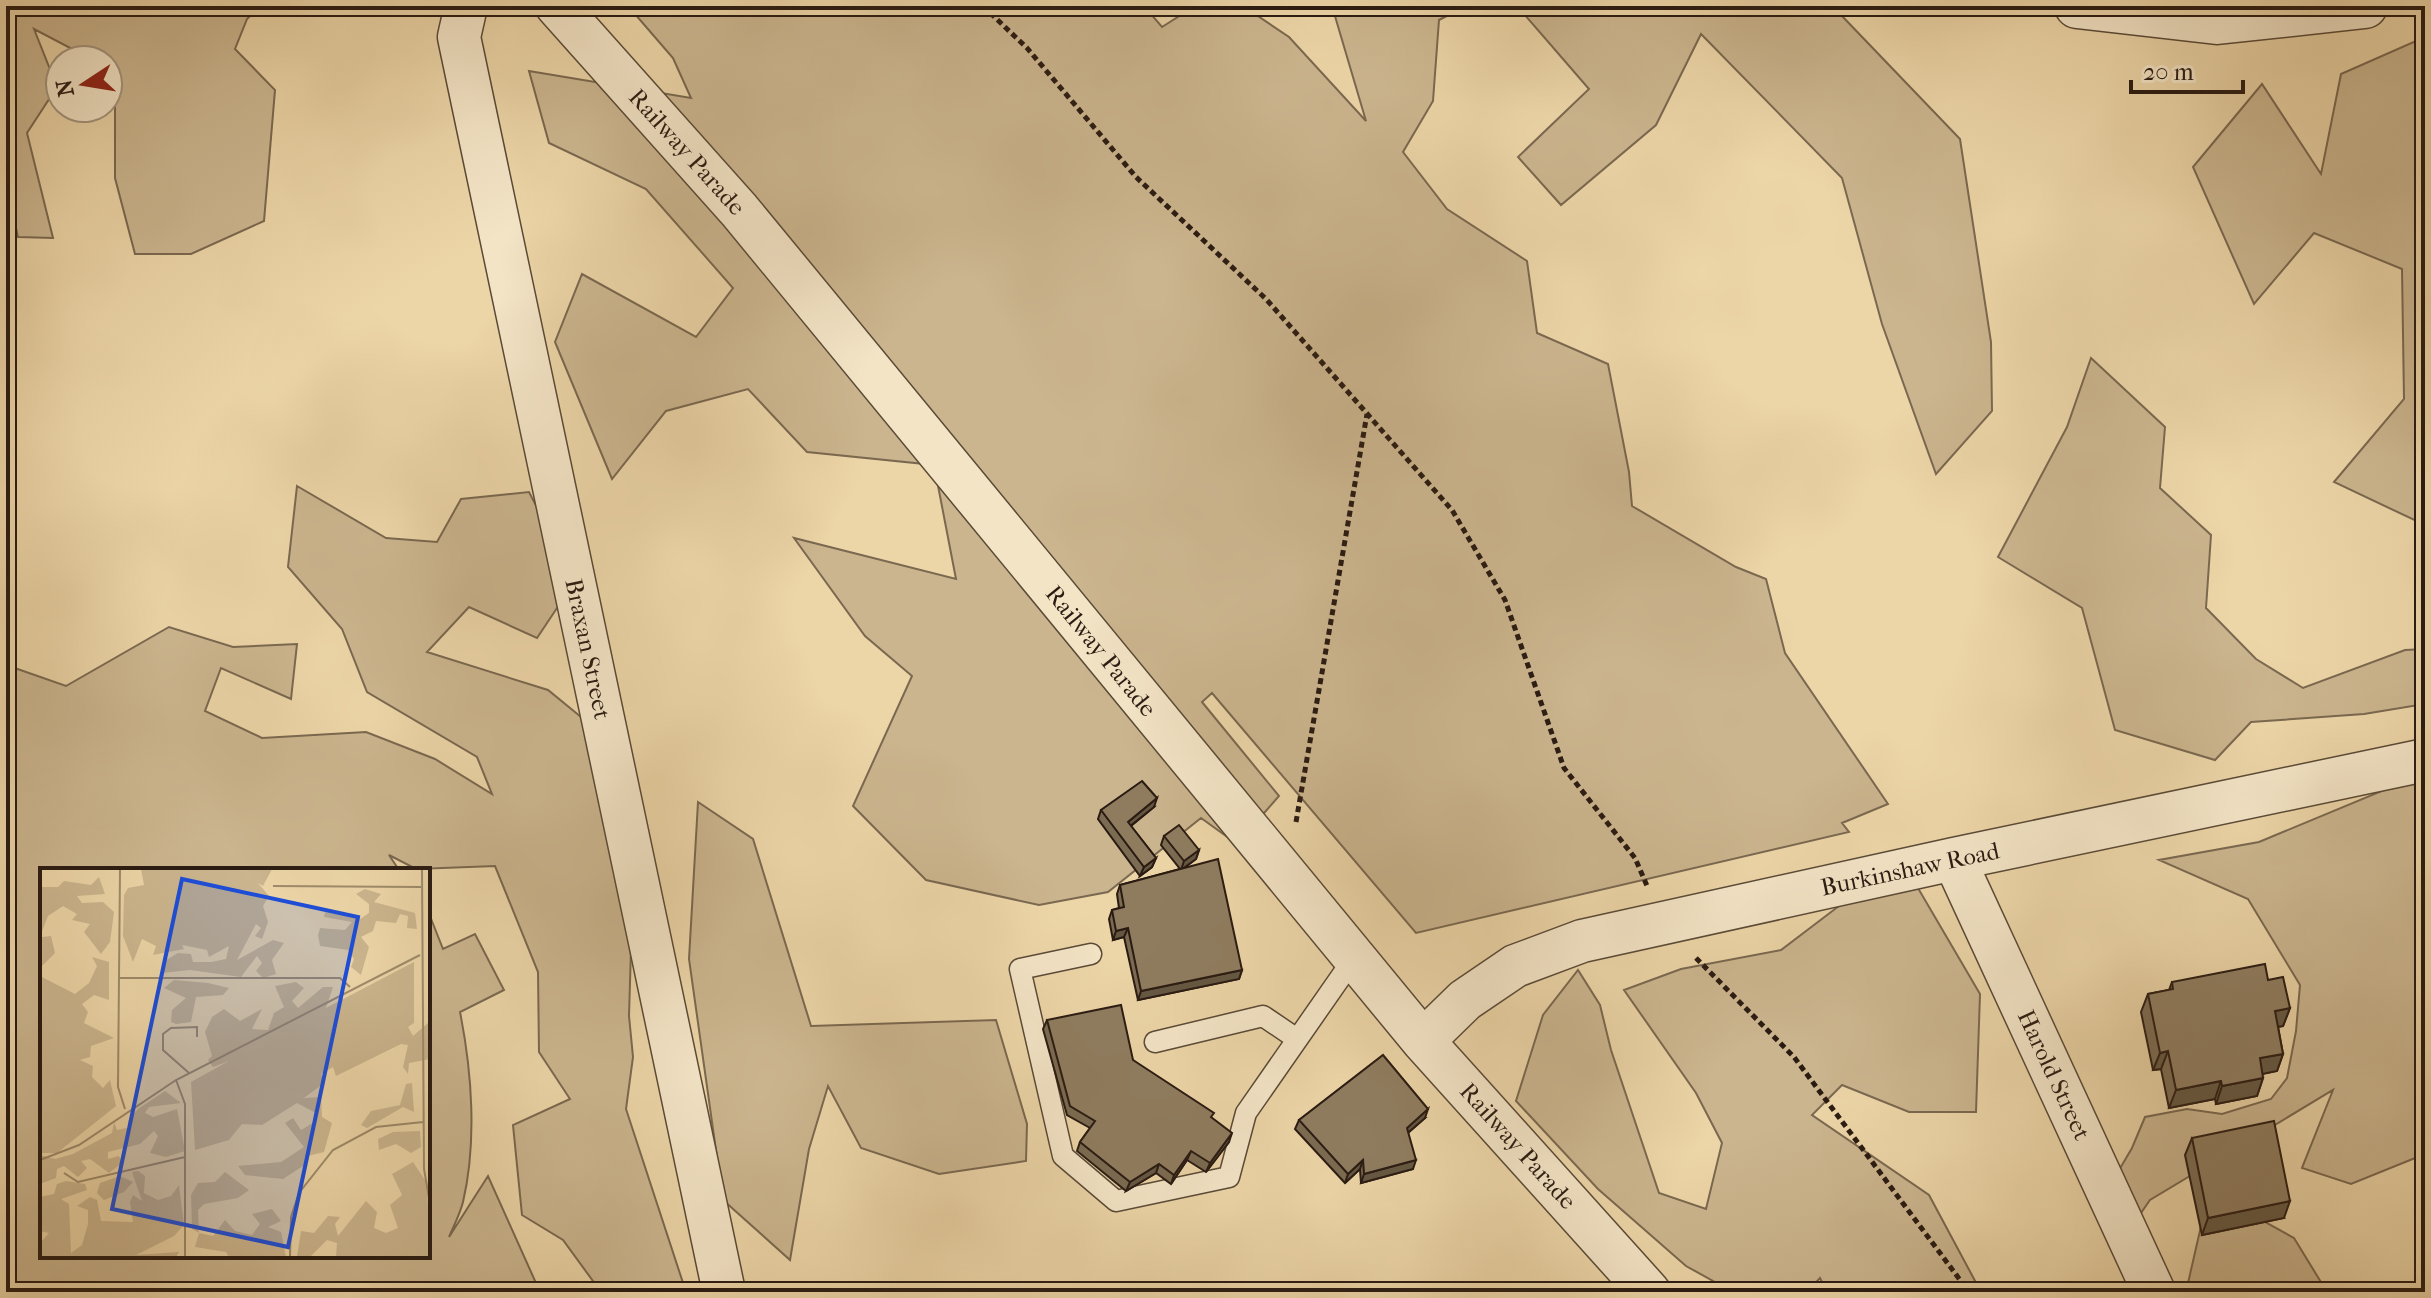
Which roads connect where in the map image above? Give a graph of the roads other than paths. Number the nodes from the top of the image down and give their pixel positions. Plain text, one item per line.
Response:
1 (466, 6) edge
2 (557, 6) edge
3 (2077, 6) edge
4 (2365, 6) edge
5 (2425, 760) edge
6 (1954, 859) junction
7 (1091, 954) dead end
8 (1354, 958) junction
9 (1297, 1039) junction
10 (1423, 1041) junction
11 (1155, 1042) dead end
12 (724, 1292) edge
13 (1649, 1292) edge
14 (2154, 1292) edge

1 - 12 street, Braxan Street
2 - 8 street, Railway Parade
3 - 4 street
5 - 6 street, Burkinshaw Road
6 - 10 street, Burkinshaw Road
6 - 14 street, Harold Street
7 - 9 lane
8 - 9 lane
8 - 10 street, Railway Parade
9 - 11 lane
10 - 13 street, Railway Parade

